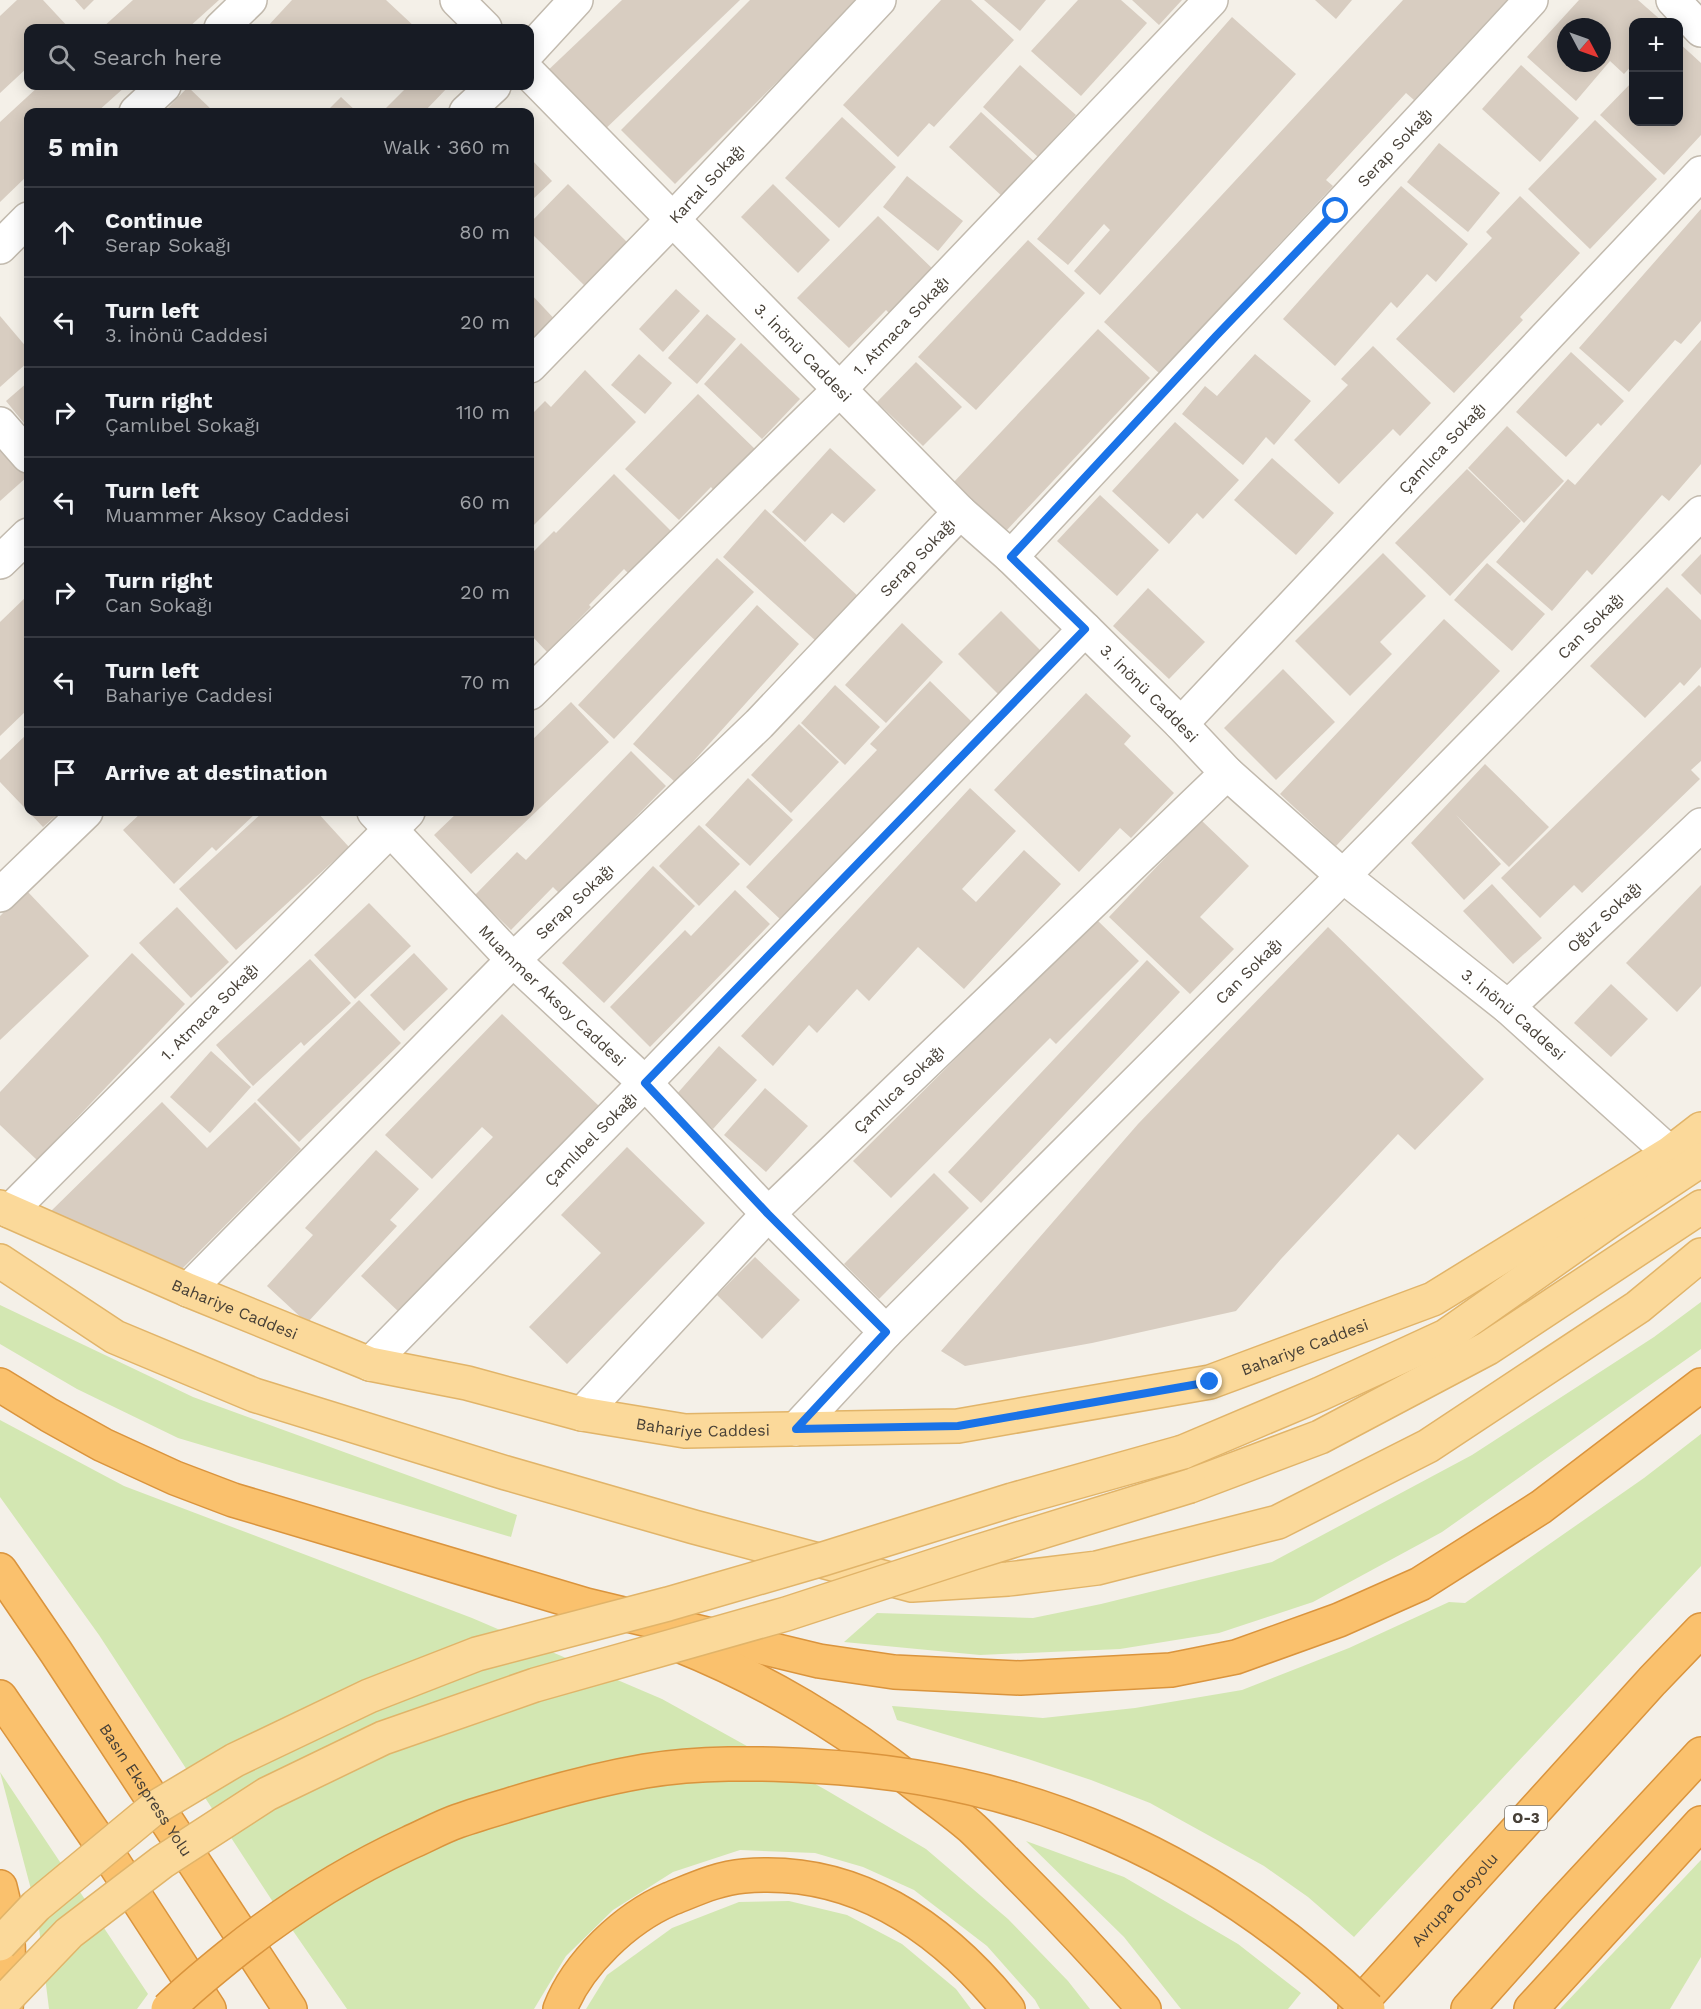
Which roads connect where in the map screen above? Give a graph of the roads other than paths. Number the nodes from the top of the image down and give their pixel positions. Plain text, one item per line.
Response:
1 (250, 0) edge
2 (457, 0) edge
3 (576, 0) edge
4 (879, 0) edge
5 (1211, 0) edge
6 (1531, 0) edge
7 (1673, 0) edge
8 (225, 24) edge
9 (481, 24) edge
10 (1701, 30) edge
11 (534, 46) edge
12 (534, 78) edge
13 (160, 90) edge
14 (490, 90) edge
15 (140, 108) edge
16 (470, 108) edge
17 (1701, 173) edge
18 (673, 219) junction
19 (24, 223) edge
20 (0, 247) edge
21 (534, 362) edge
22 (840, 389) junction
23 (0, 424) edge
24 (24, 451) edge
25 (960, 512) junction
26 (1701, 513) edge
27 (24, 539) edge
28 (1011, 557) junction
29 (0, 562) edge
30 (1085, 629) junction
31 (534, 689) edge
32 (1181, 723) junction
33 (1227, 773) junction
34 (82, 816) edge
35 (391, 817) edge
36 (1701, 825) edge
37 (1343, 876) junction
38 (0, 895) edge
39 (513, 960) junction
40 (1508, 1007) junction
41 (645, 1083) junction
42 (1701, 1129) edge
43 (1670, 1153) junction
44 (1701, 1160) edge
45 (1701, 1207) edge
46 (5, 1209) edge
47 (768, 1214) junction
48 (1701, 1255) edge
49 (0, 1261) edge
50 (188, 1290) junction
51 (886, 1332) junction
52 (370, 1364) junction
53 (0, 1385) edge
54 (1701, 1385) edge
55 (582, 1414) junction
56 (796, 1429) junction
57 (0, 1570) edge
58 (586, 1605) junction
59 (1701, 1630) edge
60 (0, 1697) edge
61 (1701, 1754) edge
62 (1701, 1824) edge
63 (0, 1887) edge
64 (0, 1944) edge
65 (0, 2005) edge
66 (6, 2009) edge
67 (168, 2009) edge
68 (209, 2009) edge
69 (290, 2009) edge
70 (560, 2009) edge
71 (1008, 2009) edge
72 (1144, 2009) edge
73 (1355, 2009) edge
74 (1368, 2009) edge
75 (1468, 2009) edge
76 (1532, 2009) edge

1 - 8 street
2 - 9 street
3 - 11 street
4 - 18 street, Kartal Sokağı
5 - 22 street, 1. Atmaca Sokağı
6 - 28 street, Serap Sokağı
7 - 10 street
12 - 18 street, 3. İnönü Caddesi
13 - 15 street
14 - 16 street
17 - 32 street, Çamlıca Sokağı
18 - 21 street, Kartal Sokağı
18 - 22 street, 3. İnönü Caddesi
19 - 20 street
22 - 25 street, 3. İnönü Caddesi
22 - 31 street, 1. Atmaca Sokağı
23 - 24 street
25 - 28 street, 3. İnönü Caddesi
25 - 39 street, Serap Sokağı
26 - 37 street, Can Sokağı
27 - 29 street
28 - 30 street, 3. İnönü Caddesi
30 - 32 street, 3. İnönü Caddesi
30 - 41 street, Çamlıbel Sokağı
32 - 33 street, 3. İnönü Caddesi
33 - 37 street, 3. İnönü Caddesi
33 - 47 street, Çamlıca Sokağı
34 - 38 street
35 - 39 street, Muammer Aksoy Caddesi
35 - 46 street, 1. Atmaca Sokağı
36 - 40 street, Oğuz Sokağı
37 - 40 street, 3. İnönü Caddesi
37 - 51 street, Can Sokağı
39 - 41 street, Muammer Aksoy Caddesi
39 - 50 street, Serap Sokağı
40 - 43 street, 3. İnönü Caddesi
41 - 47 street, Muammer Aksoy Caddesi
41 - 52 street, Çamlıbel Sokağı
42 - 43 main road, Bahariye Caddesi
43 - 56 main road, Bahariye Caddesi
44 - 64 main road, bridge
45 - 65 main road, bridge
46 - 50 main road, Bahariye Caddesi
47 - 51 street, Muammer Aksoy Caddesi
47 - 55 street, Çamlıca Sokağı
48 - 49 main road
50 - 52 main road, Bahariye Caddesi
51 - 56 street, Can Sokağı
52 - 55 main road, Bahariye Caddesi
53 - 58 highway
54 - 58 highway
55 - 56 main road, Bahariye Caddesi
57 - 69 highway, Basın Ekspress Yolu
58 - 72 highway
59 - 73 highway, Avrupa Otoyolu / O-3
60 - 68 highway
61 - 75 highway
62 - 76 highway
63 - 66 highway
67 - 74 highway, bridge
70 - 71 highway

